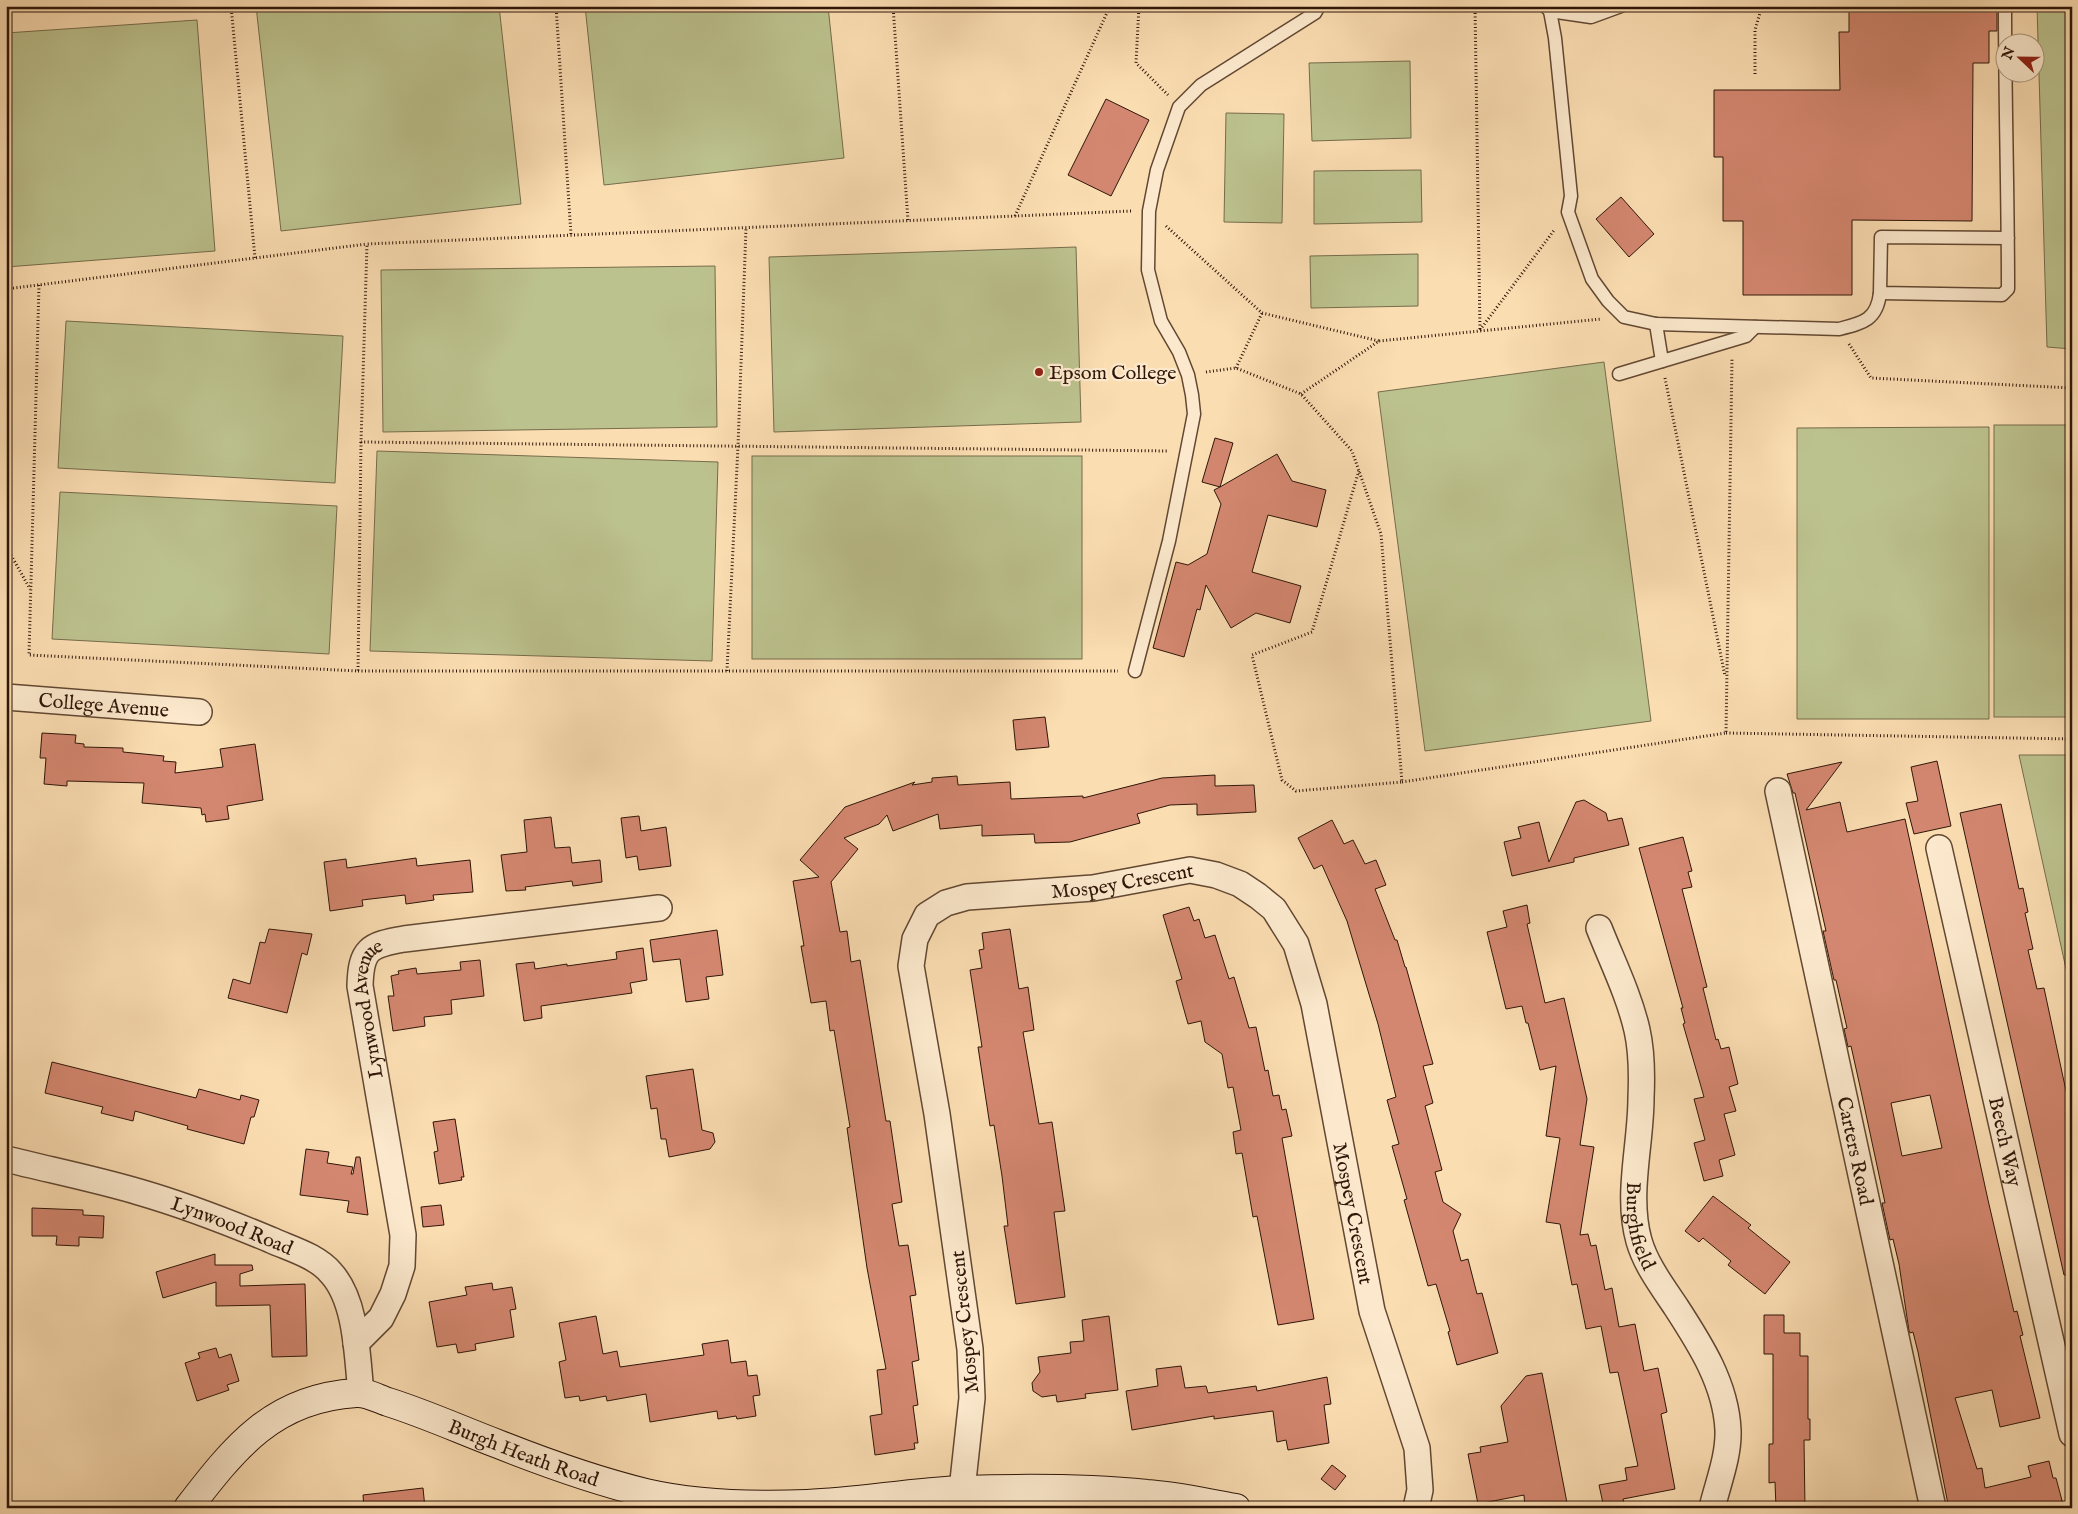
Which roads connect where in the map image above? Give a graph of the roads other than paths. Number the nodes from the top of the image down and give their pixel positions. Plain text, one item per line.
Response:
1 (1319, 6) edge
2 (1621, 6) edge
3 (2004, 6) edge
4 (1548, 8) edge
5 (2008, 238) junction
6 (1880, 293) junction
7 (1656, 324) junction
8 (1755, 326) junction
9 (1662, 361) junction
10 (1619, 374) dead end
11 (1135, 671) road end
12 (6, 698) edge
13 (199, 712) dead end
14 (1778, 792) dead end
15 (1939, 848) dead end
16 (658, 908) dead end
17 (1598, 928) dead end
18 (6, 1159) edge
19 (356, 1343) junction
20 (361, 1393) junction
21 (2072, 1434) edge
22 (962, 1490) junction
23 (1103, 1499) edge
24 (188, 1508) edge
25 (1236, 1508) edge
26 (1416, 1508) edge
27 (1712, 1508) edge
28 (1933, 1508) edge

1 - 11 lane
2 - 4 lane
3 - 5 lane
4 - 7 lane
5 - 6 lane
5 - 6 lane
6 - 8 lane
7 - 8 lane
7 - 9 lane
8 - 9 lane
9 - 10 lane
12 - 13 street, College Avenue
14 - 28 street, Carters Road
15 - 21 street, Beech Way
16 - 19 street, Lynwood Avenue
17 - 27 street, Burghfield
18 - 19 street, Lynwood Road
19 - 20 street, Lynwood Road
20 - 22 main road, Burgh Heath Road
20 - 24 main road, Burgh Heath Road
22 - 23 main road, Burgh Heath Road
22 - 26 street, Mospey Crescent
23 - 25 main road, Burgh Heath Road

